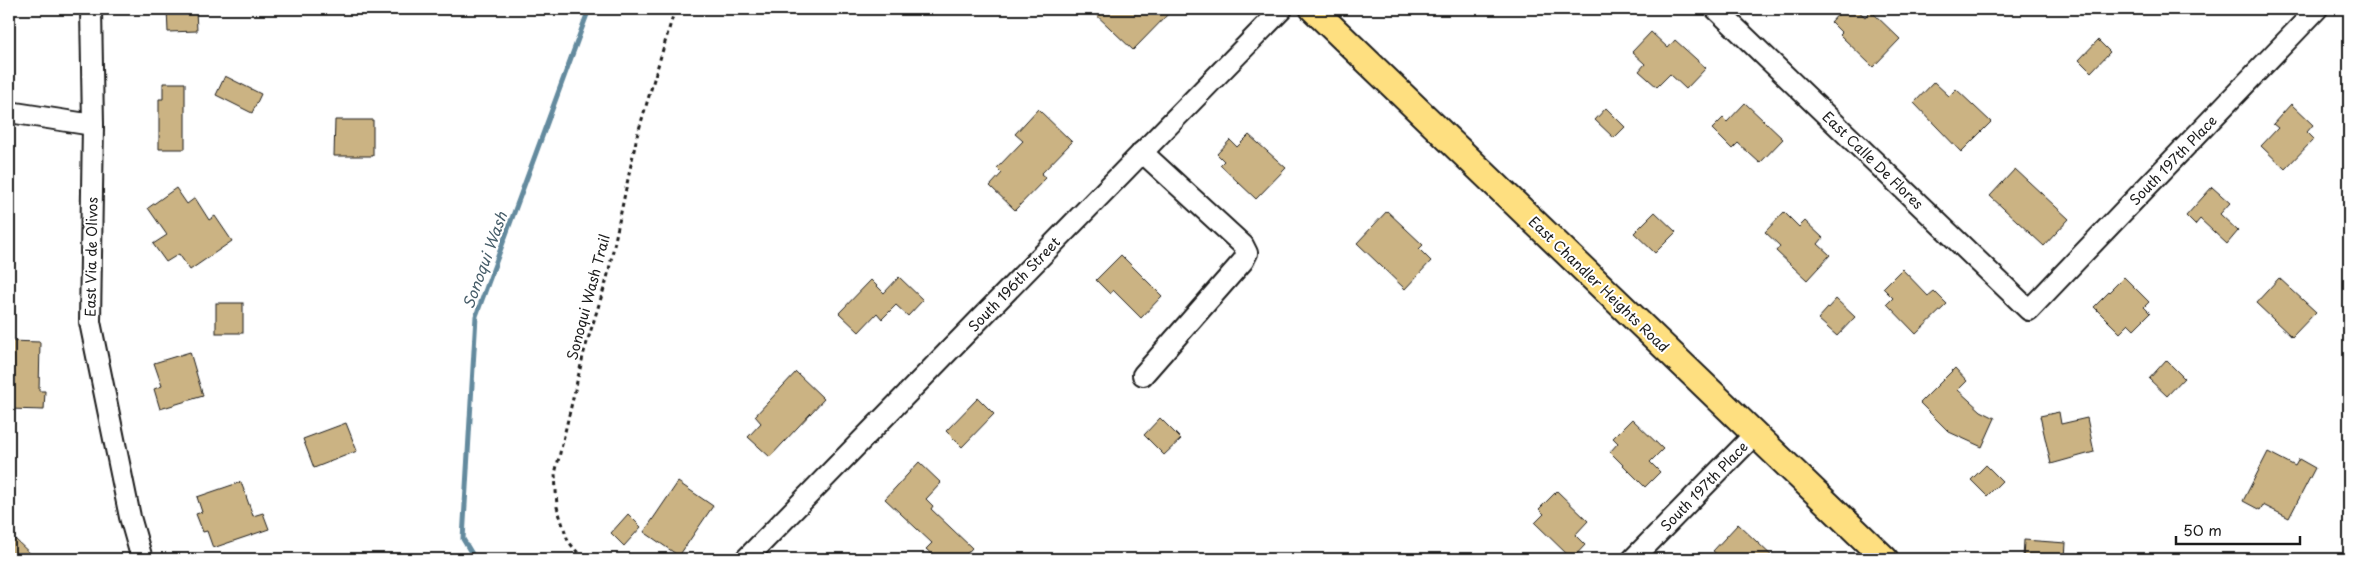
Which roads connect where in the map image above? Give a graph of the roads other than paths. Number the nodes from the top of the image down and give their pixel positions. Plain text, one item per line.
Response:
1 (91, 9) edge
2 (1282, 9) edge
3 (1313, 9) edge
4 (1716, 9) edge
5 (2317, 9) edge
6 (9, 112) edge
7 (92, 125) junction
8 (1142, 152) junction
9 (2030, 310) joint
10 (1143, 375) dead end
11 (1755, 434) junction
12 (142, 559) edge
13 (746, 559) edge
14 (1635, 559) edge
15 (1886, 559) edge

1 - 7 street, East Via de Olivos
2 - 8 street, South 196th Street
3 - 11 main road, East Chandler Heights Road
4 - 9 street, East Calle De Flores
5 - 9 street, South 197th Place
6 - 7 street
7 - 12 street, East Via de Olivos
8 - 10 street
8 - 13 street, South 196th Street
11 - 14 street, South 197th Place
11 - 15 main road, East Chandler Heights Road

